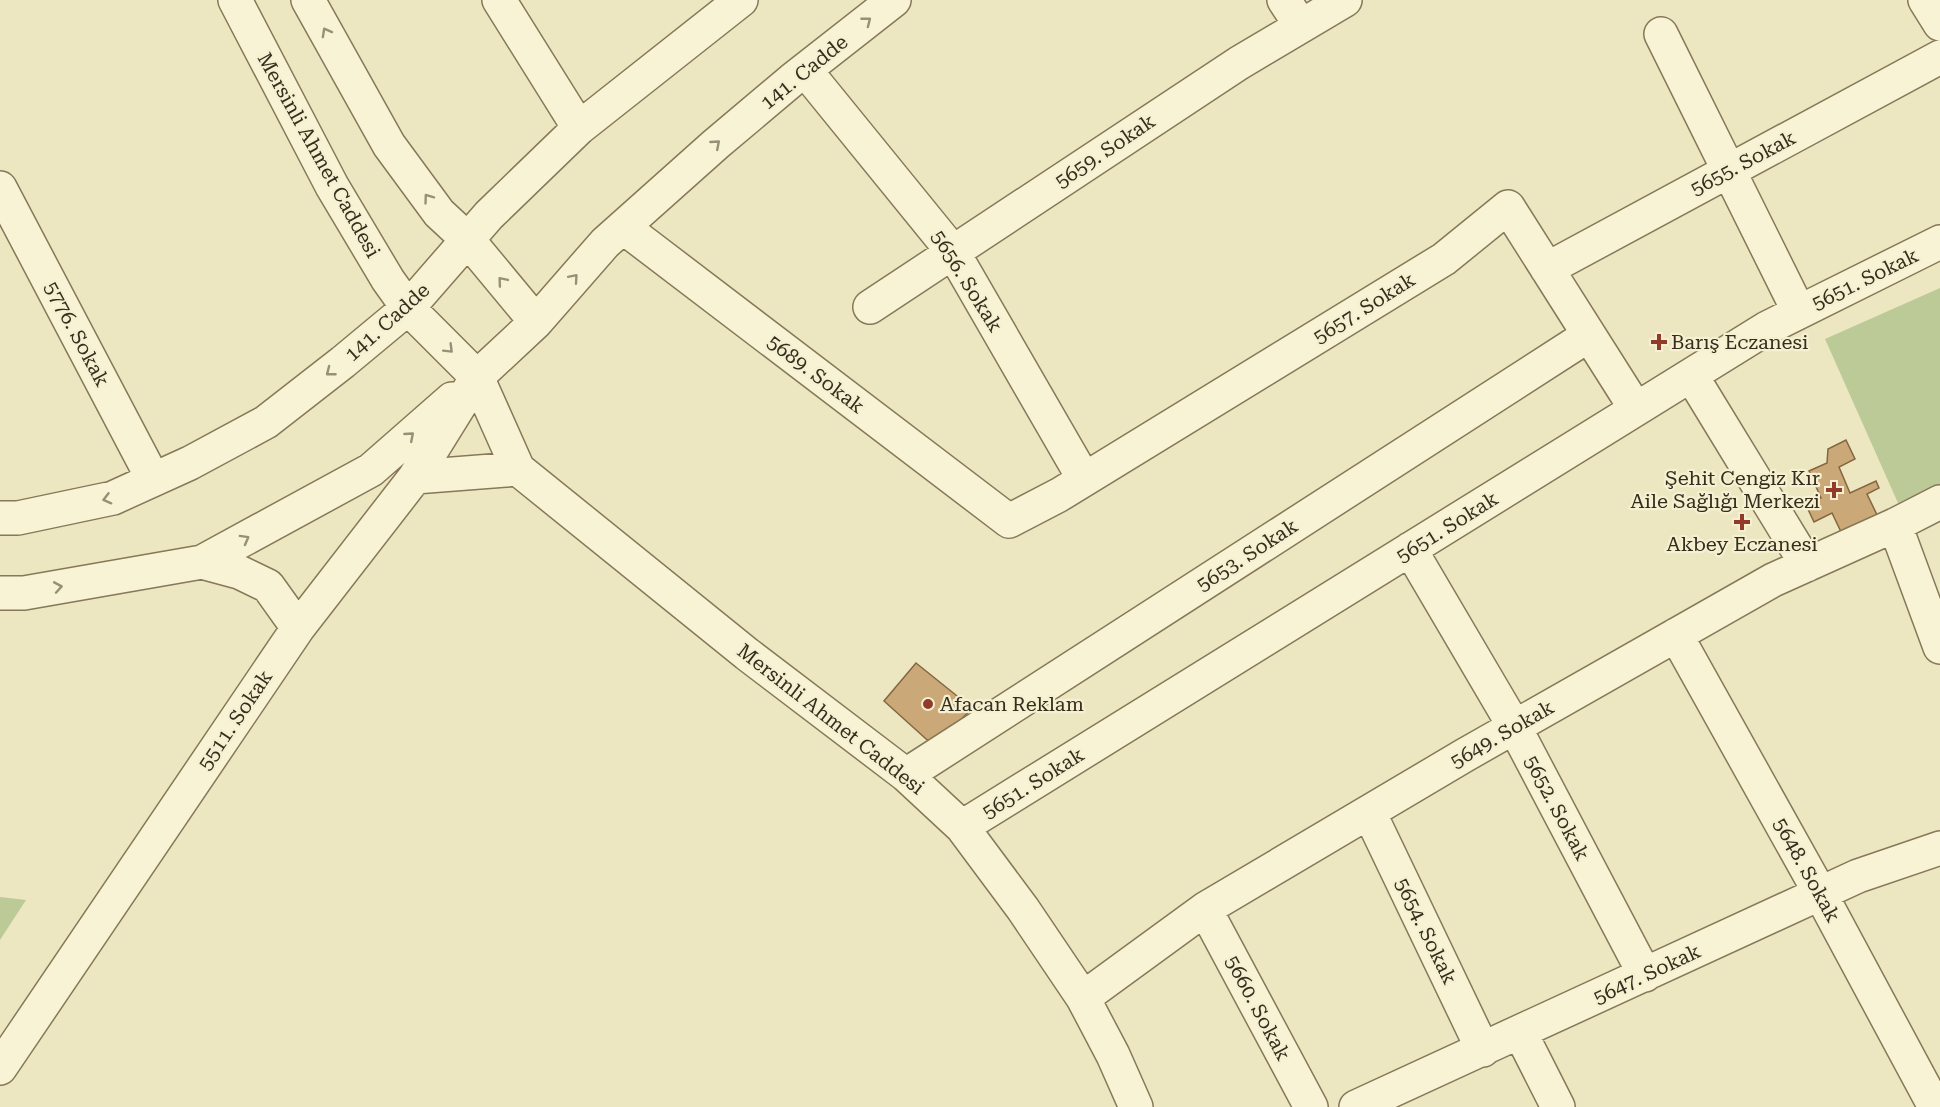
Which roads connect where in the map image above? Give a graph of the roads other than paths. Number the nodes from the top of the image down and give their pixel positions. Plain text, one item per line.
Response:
1 (235, 0) edge
2 (308, 0) edge
3 (499, 0) edge
4 (741, 0) edge
5 (894, 0) edge
6 (1345, 0) edge
7 (1925, 0) edge
8 (1292, 13) edge
9 (1940, 24) edge
10 (1661, 34) dead end
11 (1940, 57) edge
12 (804, 70) junction
13 (579, 128) junction
14 (1730, 170) junction
15 (0, 188) edge
16 (623, 227) junction
17 (468, 240) junction
18 (1940, 242) edge
19 (953, 252) junction
20 (1547, 269) junction
21 (870, 307) dead end
22 (408, 308) junction
23 (1799, 312) junction
24 (536, 322) junction
25 (1589, 335) junction
26 (1691, 375) junction
27 (477, 377) junction
28 (1636, 409) junction
29 (518, 469) junction
30 (415, 477) junction
31 (153, 480) junction
32 (1084, 480) junction
33 (1940, 502) edge
34 (0, 518) edge
35 (1009, 521) joint
36 (1895, 525) junction
37 (1410, 549) junction
38 (202, 562) junction
39 (1807, 565) junction
40 (0, 593) edge
41 (298, 628) junction
42 (1676, 635) junction
43 (1940, 647) edge
44 (1514, 726) junction
45 (906, 774) junction
46 (1369, 812) junction
47 (962, 827) junction
48 (1940, 848) edge
49 (1820, 893) junction
50 (1205, 909) junction
51 (1645, 975) junction
52 (1083, 998) junction
53 (1520, 1032) junction
54 (1483, 1050) junction
55 (0, 1068) edge
56 (1136, 1107) edge
57 (1311, 1107) edge
58 (1356, 1107) edge
59 (1558, 1107) edge
60 (1935, 1107) edge

1 - 22 street, Mersinli Ahmet Caddesi
17 -> 2 street
3 - 13 street
4 - 13 street, 141. Cadde
12 -> 5 street, 141. Cadde
6 - 8 street, 5659. Sokak
7 - 9 street
8 - 19 street, 5659. Sokak
10 - 14 street
11 - 14 street, 5655. Sokak
16 -> 12 street, 141. Cadde
12 - 19 street, 5656. Sokak
13 - 17 street, 141. Cadde
14 - 20 street, 5655. Sokak
14 - 23 street
15 - 31 street, 5776. Sokak
24 -> 16 street, 141. Cadde
16 - 35 street, 5689. Sokak
17 - 22 street, 141. Cadde
24 -> 17 street
18 - 23 street, 5651. Sokak
19 - 21 street, 5659. Sokak
19 - 32 street, 5656. Sokak
20 - 25 street, 5657. Sokak
20 - 32 street, 5657. Sokak
22 -> 27 street, Mersinli Ahmet Caddesi
22 -> 31 street, 141. Cadde
23 - 26 street, 5651. Sokak
24 - 27 street, 141. Cadde
25 - 28 street, 5657. Sokak
25 - 45 street, 5653. Sokak
26 - 28 street, 5651. Sokak
26 - 39 street
27 - 29 street, Mersinli Ahmet Caddesi
27 - 30 street, 5511. Sokak
38 -> 27 street
28 - 37 street, 5651. Sokak
29 - 30 street
29 - 45 street, Mersinli Ahmet Caddesi
30 - 41 street, 5511. Sokak
31 -> 34 street, 141. Cadde
32 - 35 street, 5657. Sokak
33 - 36 street, 5649. Sokak
36 - 39 street, 5649. Sokak
36 - 43 street
37 - 44 street, 5652. Sokak
37 - 47 street, 5651. Sokak
40 -> 38 street
38 - 41 street
39 - 42 street, 5649. Sokak
41 - 55 street, 5511. Sokak
42 - 44 street, 5649. Sokak
42 - 49 street, 5648. Sokak
44 - 46 street, 5649. Sokak
44 - 51 street, 5652. Sokak
45 - 47 street, Mersinli Ahmet Caddesi
46 - 50 street, 5649. Sokak
46 - 54 street, 5654. Sokak
47 - 52 street, Mersinli Ahmet Caddesi
48 - 49 street, 5647. Sokak
49 - 51 street, 5647. Sokak
49 - 60 street, 5648. Sokak
50 - 52 street, 5649. Sokak
50 - 57 street, 5660. Sokak
51 - 53 street, 5647. Sokak
52 - 56 street, Mersinli Ahmet Caddesi
53 - 54 street, 5647. Sokak
53 - 59 street
54 - 58 street, 5647. Sokak

